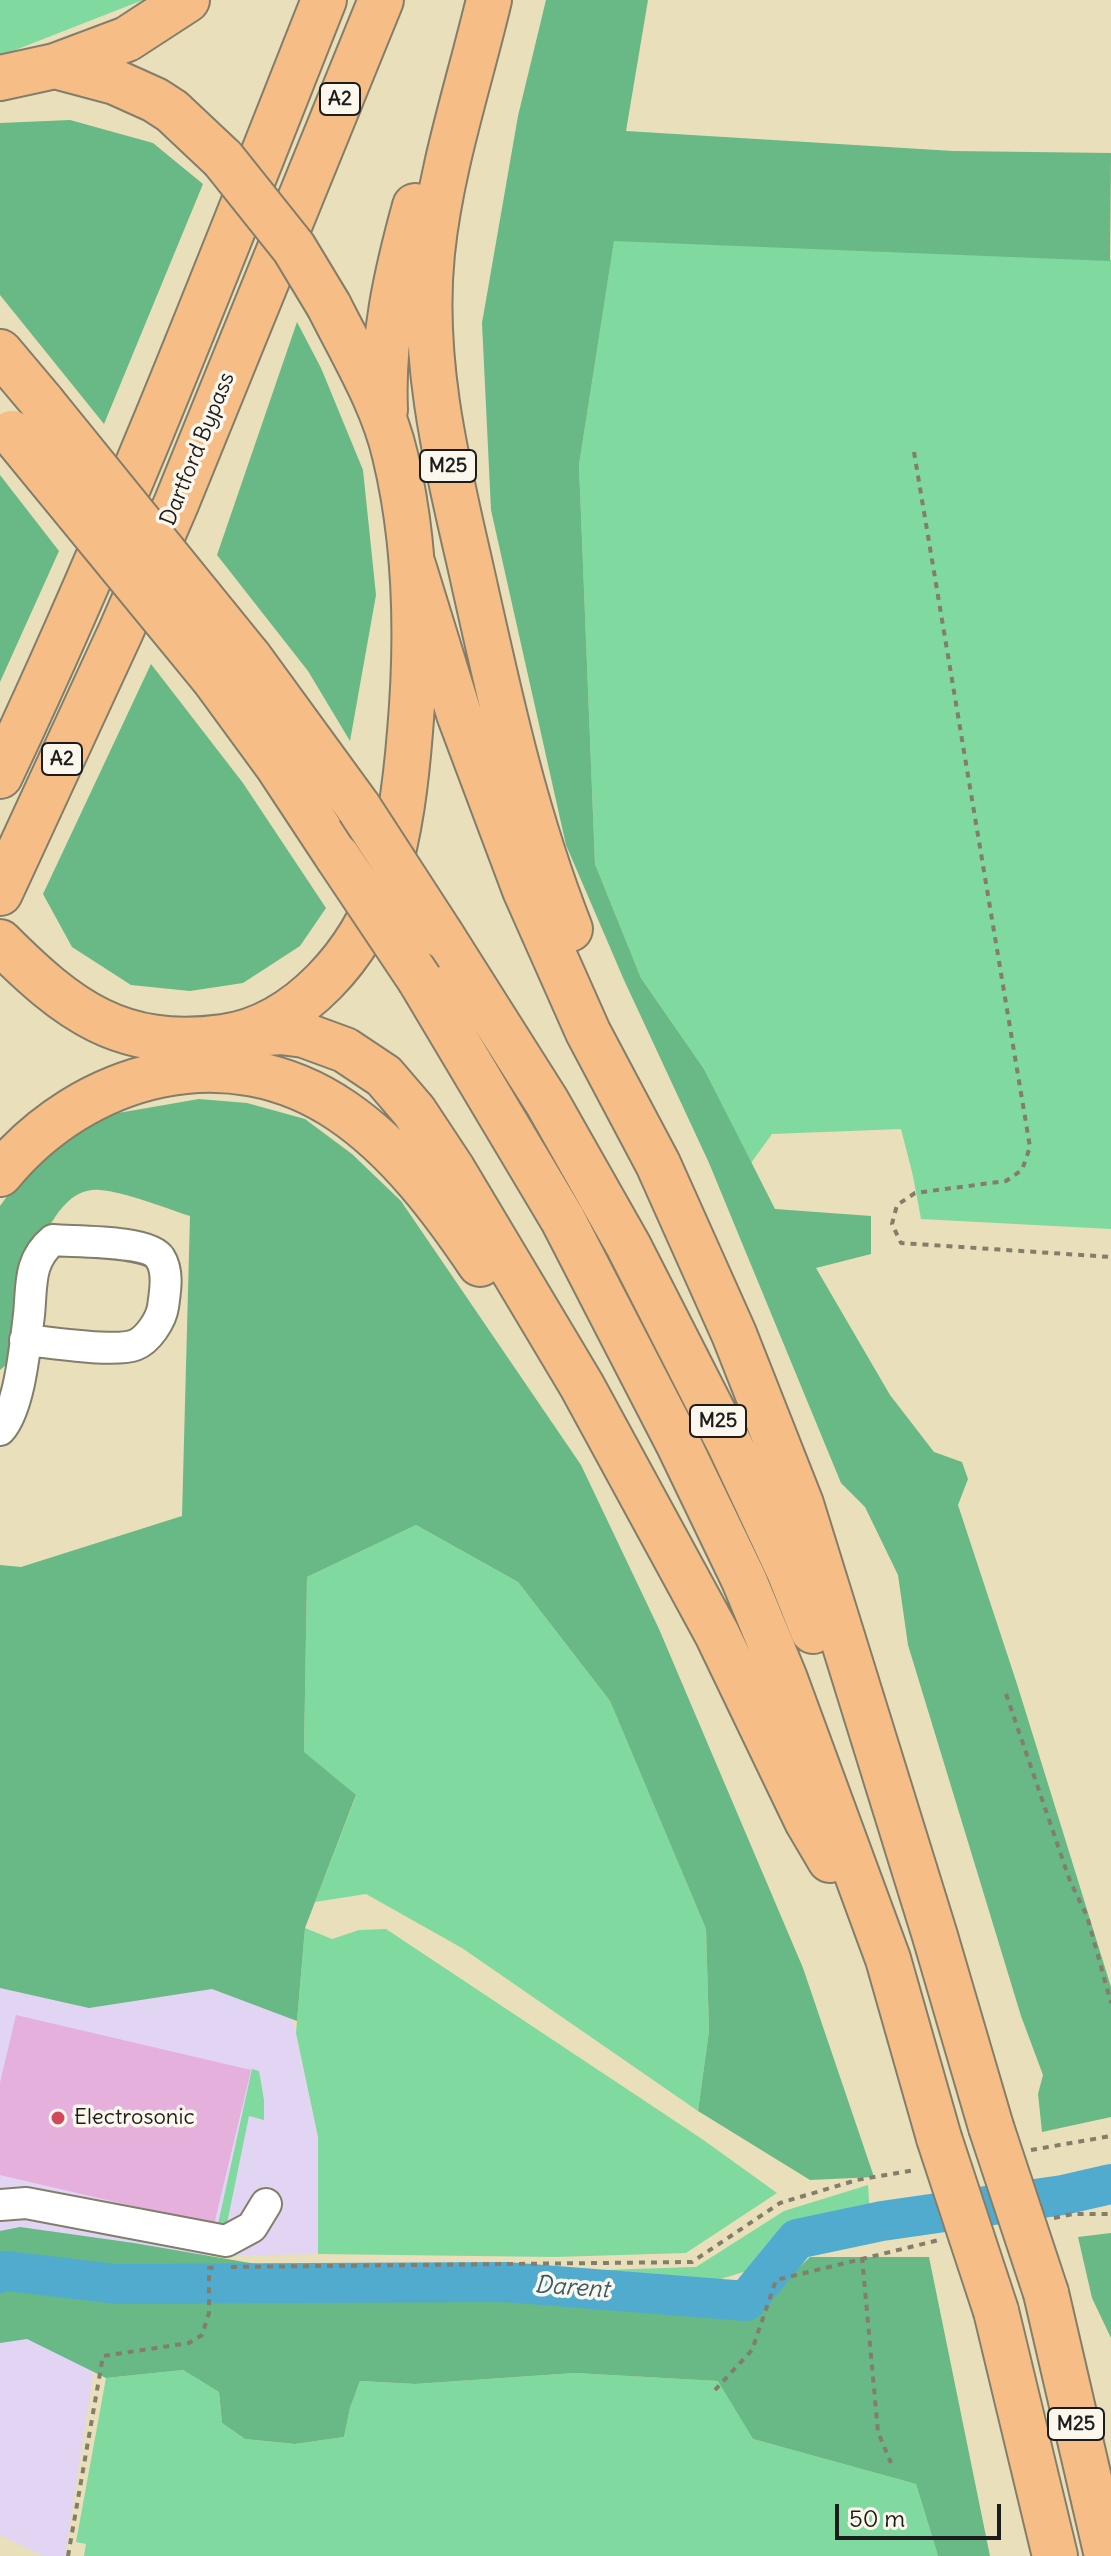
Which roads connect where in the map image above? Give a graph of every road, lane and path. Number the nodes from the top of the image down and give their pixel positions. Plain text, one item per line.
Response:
1 (187, 0) edge
2 (324, 0) edge
3 (381, 0) edge
4 (474, 0) edge
5 (489, 0) edge
6 (55, 66) junction
7 (0, 78) edge
8 (0, 352) edge
9 (386, 420) junction
10 (6, 425) edge
11 (914, 452) dead end
12 (413, 565) junction
13 (231, 668) junction
14 (0, 776) edge
15 (0, 893) edge
16 (0, 942) edge
17 (238, 1035) junction
18 (192, 1041) junction
19 (0, 1130) edge
20 (658, 1164) junction
21 (0, 1174) edge
22 (1111, 1257) edge
23 (25, 1340) junction
24 (0, 1430) edge
25 (645, 1506) junction
26 (1006, 1694) dead end
27 (935, 1936) junction
28 (888, 1959) junction
29 (1111, 2003) edge
30 (857, 2180) dead end
31 (266, 2204) dead end
32 (0, 2205) edge
33 (1073, 2214) dead end
34 (1111, 2214) edge
35 (930, 2242) dead end
36 (862, 2257) junction
37 (715, 2390) dead end
38 (891, 2463) dead end
39 (68, 2556) edge
40 (1055, 2556) edge
41 (1107, 2556) edge

1 - 6 highway
2 - 14 highway, A2
3 - 15 highway, Dartford Bypass / A2
4 - 9 highway
5 - 20 highway, M25
6 - 7 highway
6 - 9 highway, bridge
8 - 13 highway, M25, bridge
9 - 12 highway
10 - 13 highway, M25, bridge
11 - 22 path
12 - 17 highway
12 - 20 highway, M25
13 - 27 highway, M25, bridge
13 - 28 highway, M25, bridge
16 - 18 highway
17 - 18 highway
17 - 25 highway, M25
18 - 19 highway
20 - 27 highway, M25
21 - 25 highway, M25
23 - 23 lane
23 - 24 lane
25 - 28 highway, M25
26 - 29 path
27 - 41 highway, M25, bridge
28 - 40 highway, M25, bridge
30 - 39 path
31 - 32 lane
33 - 34 path
35 - 36 path
36 - 37 path
36 - 38 path

